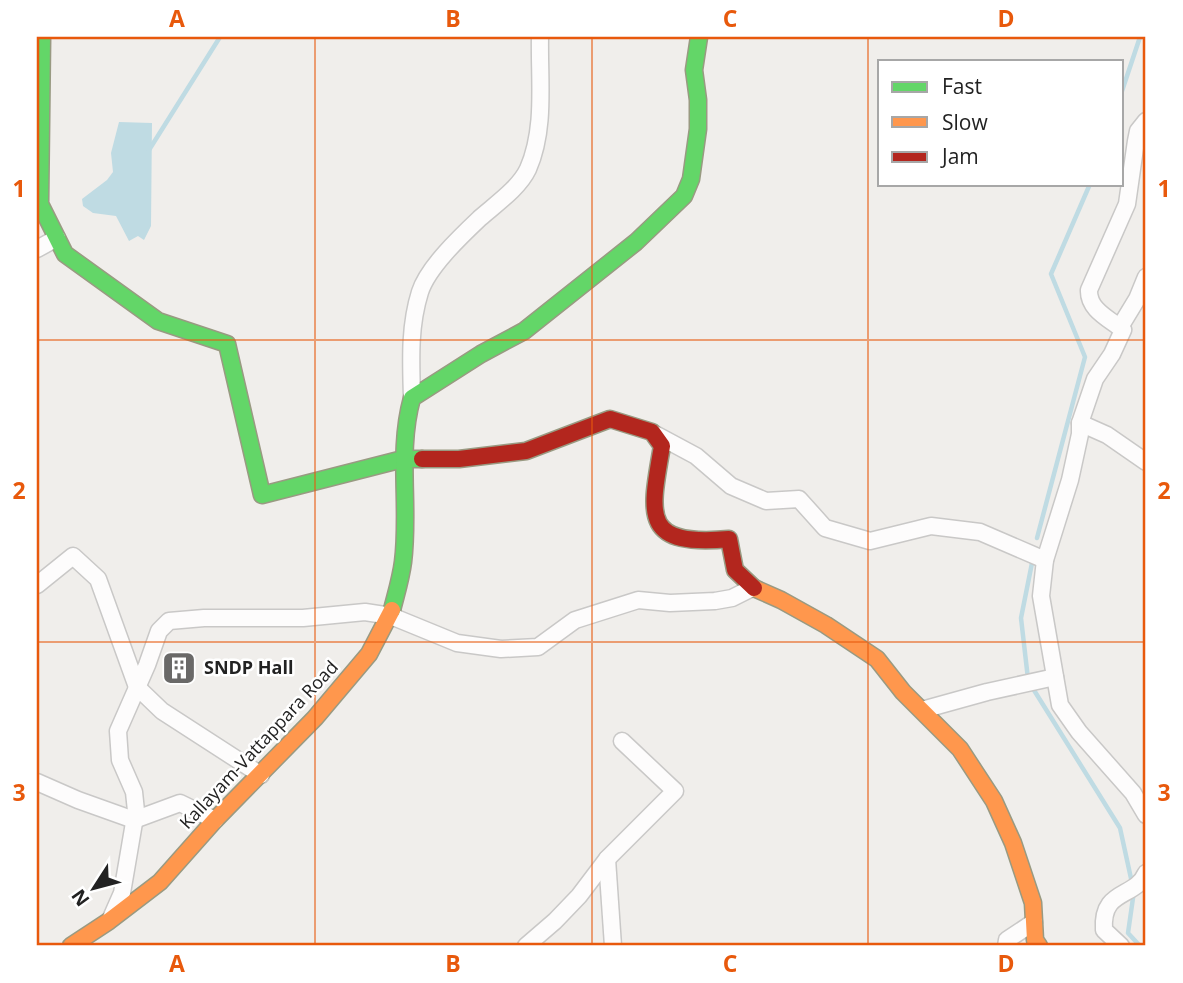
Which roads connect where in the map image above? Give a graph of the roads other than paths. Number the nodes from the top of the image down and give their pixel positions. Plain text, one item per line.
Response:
1 (41, 37) edge
2 (540, 37) edge
3 (699, 37) edge
4 (1146, 121) edge
5 (57, 238) junction
6 (37, 248) edge
7 (1146, 277) edge
8 (1120, 327) junction
9 (412, 398) junction
10 (1080, 423) junction
11 (655, 434) junction
12 (403, 459) junction
13 (1146, 462) edge
14 (1045, 560) junction
15 (37, 585) edge
16 (752, 588) junction
17 (391, 616) junction
18 (1055, 677) junction
19 (137, 687) junction
20 (922, 710) junction
21 (622, 741) dead end
22 (261, 775) junction
23 (37, 782) edge
24 (1146, 816) edge
25 (134, 820) junction
26 (215, 820) junction
27 (607, 859) junction
28 (1146, 873) edge
29 (109, 921) junction
30 (1034, 922) junction
31 (71, 946) edge
32 (527, 946) edge
33 (613, 946) edge
34 (1006, 946) edge
35 (1039, 946) edge
36 (1121, 946) edge

1 - 5 street
2 - 9 street
3 - 9 street
4 - 8 street
5 - 6 street
5 - 12 street
7 - 8 street
8 - 10 street
9 - 12 street, Kallayam-Vattappara Road
10 - 13 street
10 - 14 street
11 - 12 street
11 - 14 street
11 - 16 street
12 - 17 street, Kallayam-Vattappara Road
14 - 18 street
15 - 19 street
16 - 17 street
16 - 20 street
17 - 19 street
17 - 22 street, Kallayam-Vattappara Road
18 - 20 street
18 - 24 street
19 - 22 street
19 - 25 street
20 - 30 street
21 - 27 street
22 - 26 street, Kallayam-Vattappara Road
23 - 25 street
25 - 26 street
25 - 29 street
26 - 29 street, Kallayam-Vattappara Road
27 - 32 street
27 - 33 street
28 - 36 street
29 - 31 street, Kallayam-Vattappara Road
30 - 34 street
30 - 35 street

